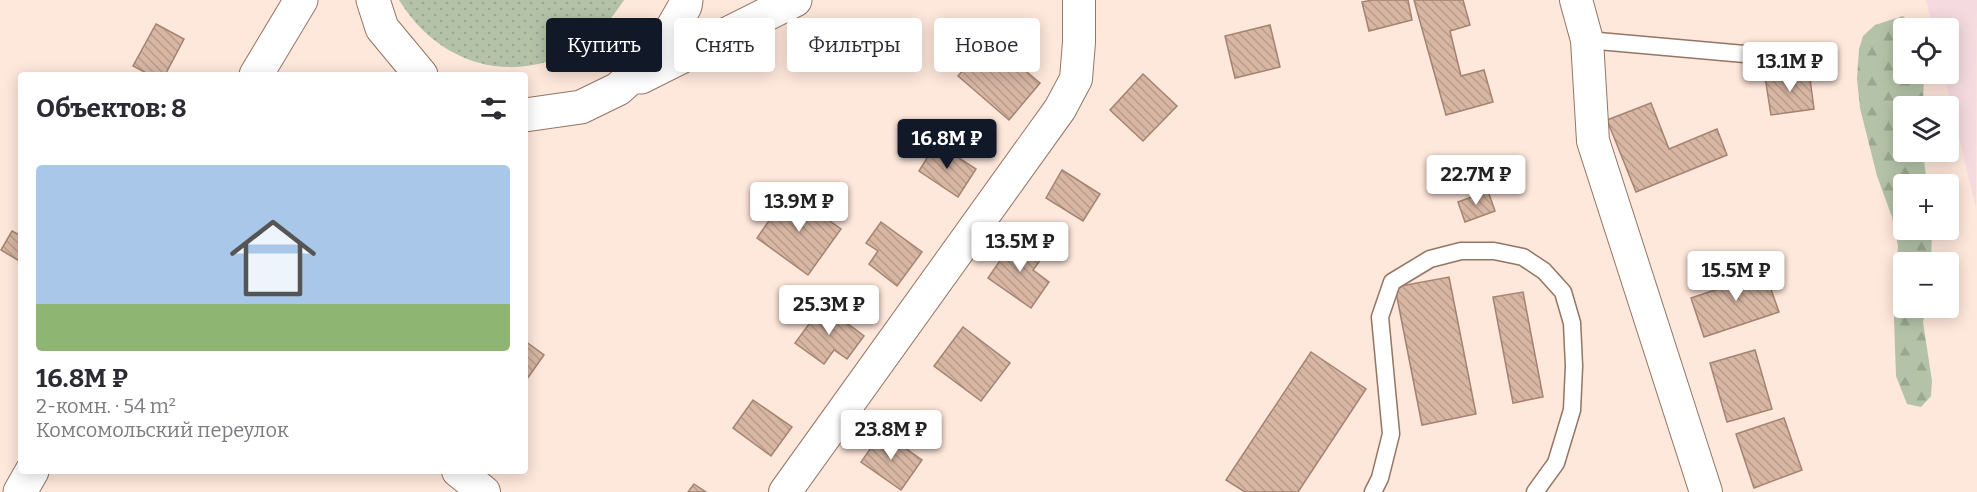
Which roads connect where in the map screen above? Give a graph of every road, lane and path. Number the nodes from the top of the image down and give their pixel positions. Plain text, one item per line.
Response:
1 (301, 0) edge
2 (373, 0) edge
3 (686, 0) edge
4 (795, 0) edge
5 (1079, 0) edge
6 (1576, 0) edge
7 (1587, 40) junction
8 (1767, 56) dead end
9 (258, 72) edge
10 (419, 72) edge
11 (618, 89) junction
12 (581, 107) junction
13 (528, 115) edge
14 (528, 129) edge
15 (30, 474) edge
16 (462, 474) edge
17 (20, 492) edge
18 (484, 492) edge
19 (786, 492) edge
20 (1373, 492) edge
21 (1535, 492) edge
22 (1706, 492) edge

1 - 9 main road
2 - 10 main road
3 - 11 main road
4 - 11 main road
5 - 19 street
6 - 7 street
7 - 8 lane
7 - 22 street
11 - 12 main road
12 - 13 main road
12 - 14 main road
15 - 17 main road
16 - 18 street
20 - 21 lane

